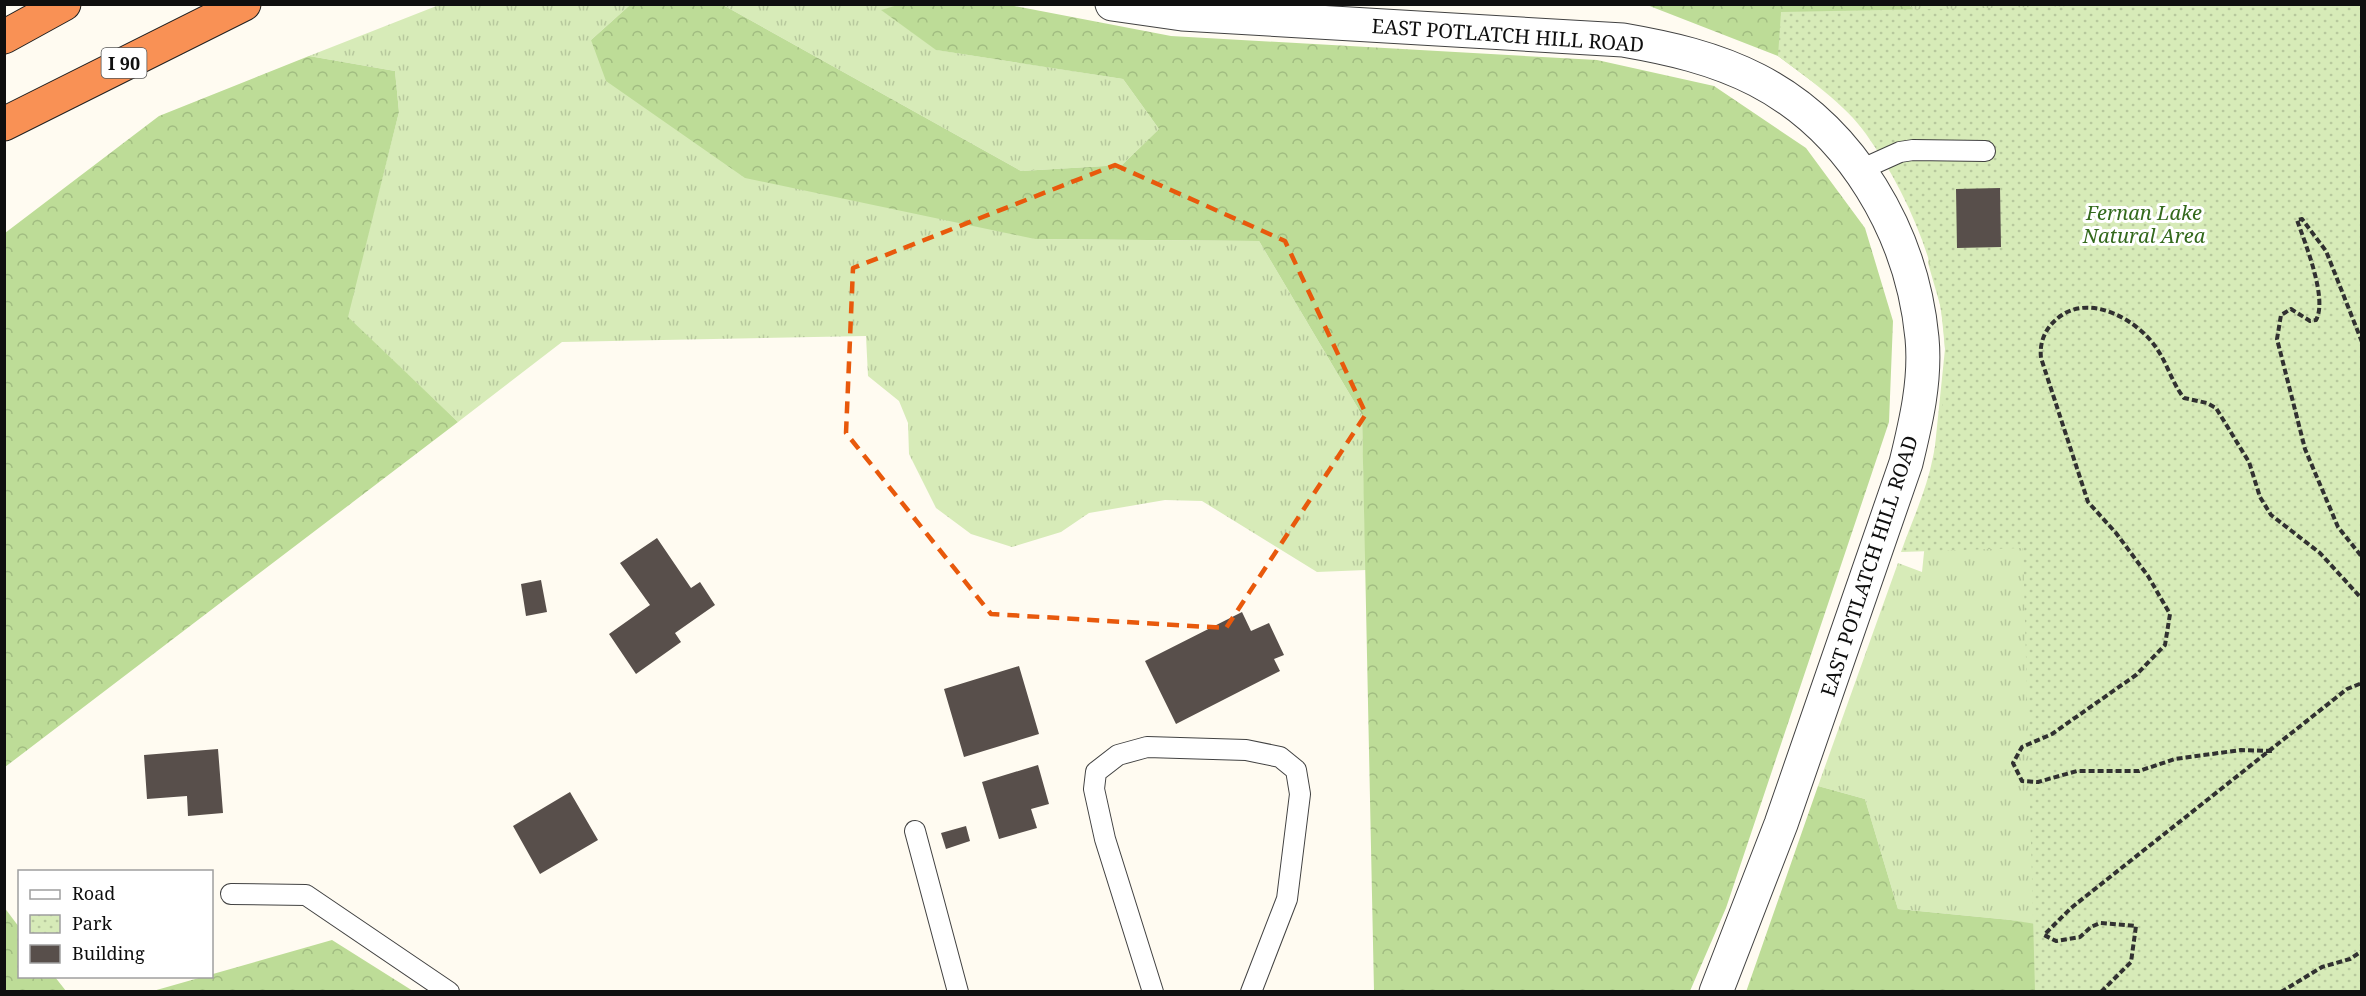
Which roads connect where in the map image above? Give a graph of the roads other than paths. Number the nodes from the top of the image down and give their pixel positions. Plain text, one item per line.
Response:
1 (64, 4) edge
2 (244, 4) edge
3 (1112, 4) edge
4 (4, 37) edge
5 (4, 124) edge
6 (1984, 151) dead end
7 (1860, 170) junction
8 (915, 831) dead end
9 (231, 894) dead end
10 (449, 992) edge
11 (958, 992) edge
12 (1154, 992) edge
13 (1251, 992) edge
14 (1716, 992) edge

1 - 4 highway
2 - 5 highway, I 90
3 - 7 street, EAST POTLATCH HILL ROAD
6 - 7 lane
7 - 14 street, EAST POTLATCH HILL ROAD
8 - 11 lane
9 - 10 lane
12 - 13 lane

